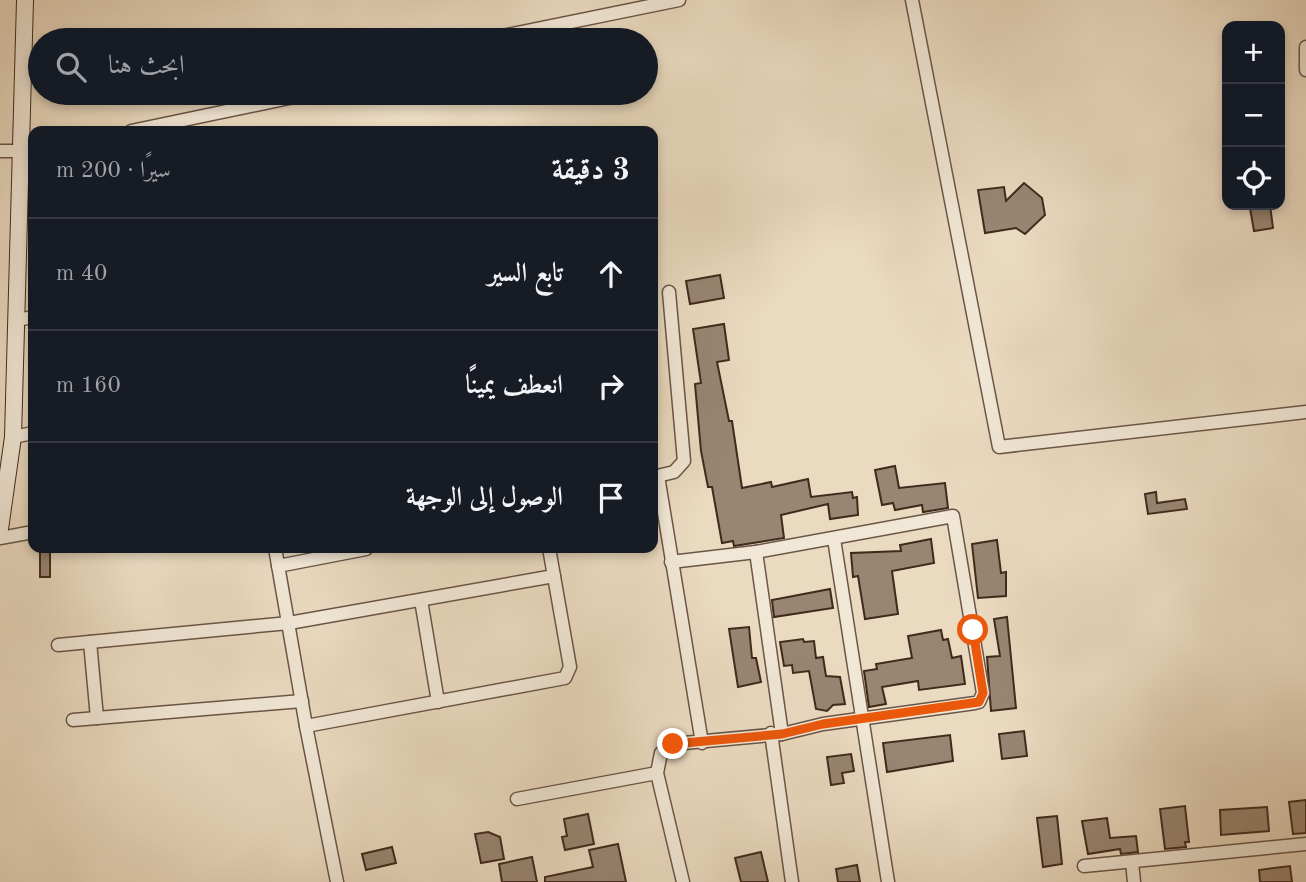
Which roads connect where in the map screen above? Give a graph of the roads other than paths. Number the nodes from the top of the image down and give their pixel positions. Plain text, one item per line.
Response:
1 (24, 0) edge
2 (679, 0) edge
3 (912, 0) edge
4 (542, 28) edge
5 (1306, 47) edge
6 (1306, 70) edge
7 (256, 105) edge
8 (155, 126) edge
9 (0, 152) edge
10 (27, 152) edge
11 (669, 292) dead end
12 (25, 319) edge
13 (1306, 412) edge
14 (28, 434) edge
15 (13, 437) junction
16 (658, 475) edge
17 (658, 492) edge
18 (0, 529) edge
19 (28, 533) edge
20 (0, 538) edge
21 (834, 539) junction
22 (755, 552) junction
23 (276, 553) edge
24 (345, 553) edge
25 (550, 553) edge
26 (671, 562) junction
27 (278, 566) junction
28 (554, 576) junction
29 (421, 600) junction
30 (289, 623) junction
31 (90, 642) junction
32 (58, 645) dead end
33 (302, 701) junction
34 (438, 702) junction
35 (97, 718) junction
36 (73, 720) dead end
37 (863, 720) junction
38 (306, 726) junction
39 (777, 734) junction
40 (702, 743) junction
41 (657, 773) junction
42 (517, 799) dead end
43 (1306, 844) edge
44 (1132, 862) junction
45 (1084, 866) dead end
46 (337, 882) edge
47 (683, 882) edge
48 (792, 882) edge
49 (888, 882) edge
50 (1134, 882) edge

1 - 10 main road
2 - 4 street
3 - 13 street
5 - 6 street
7 - 8 street
9 - 10 street
10 - 12 main road
11 - 16 street
12 - 15 main road
14 - 15 street
15 - 18 main road
17 - 26 street
19 - 20 street
21 - 22 street
21 - 37 street
21 - 37 street
22 - 26 street
22 - 39 street
23 - 27 street
24 - 27 street
25 - 28 street
26 - 40 street
27 - 30 street
28 - 29 street
28 - 34 street
29 - 30 street
29 - 34 street
30 - 31 street
30 - 33 street
31 - 32 street
31 - 35 street
33 - 35 street
33 - 38 street
34 - 38 street
35 - 36 street
37 - 39 street
37 - 49 street
38 - 46 street
39 - 40 street
39 - 48 street
40 - 41 street
41 - 42 street
41 - 47 street
43 - 44 street
44 - 45 street
44 - 50 street

